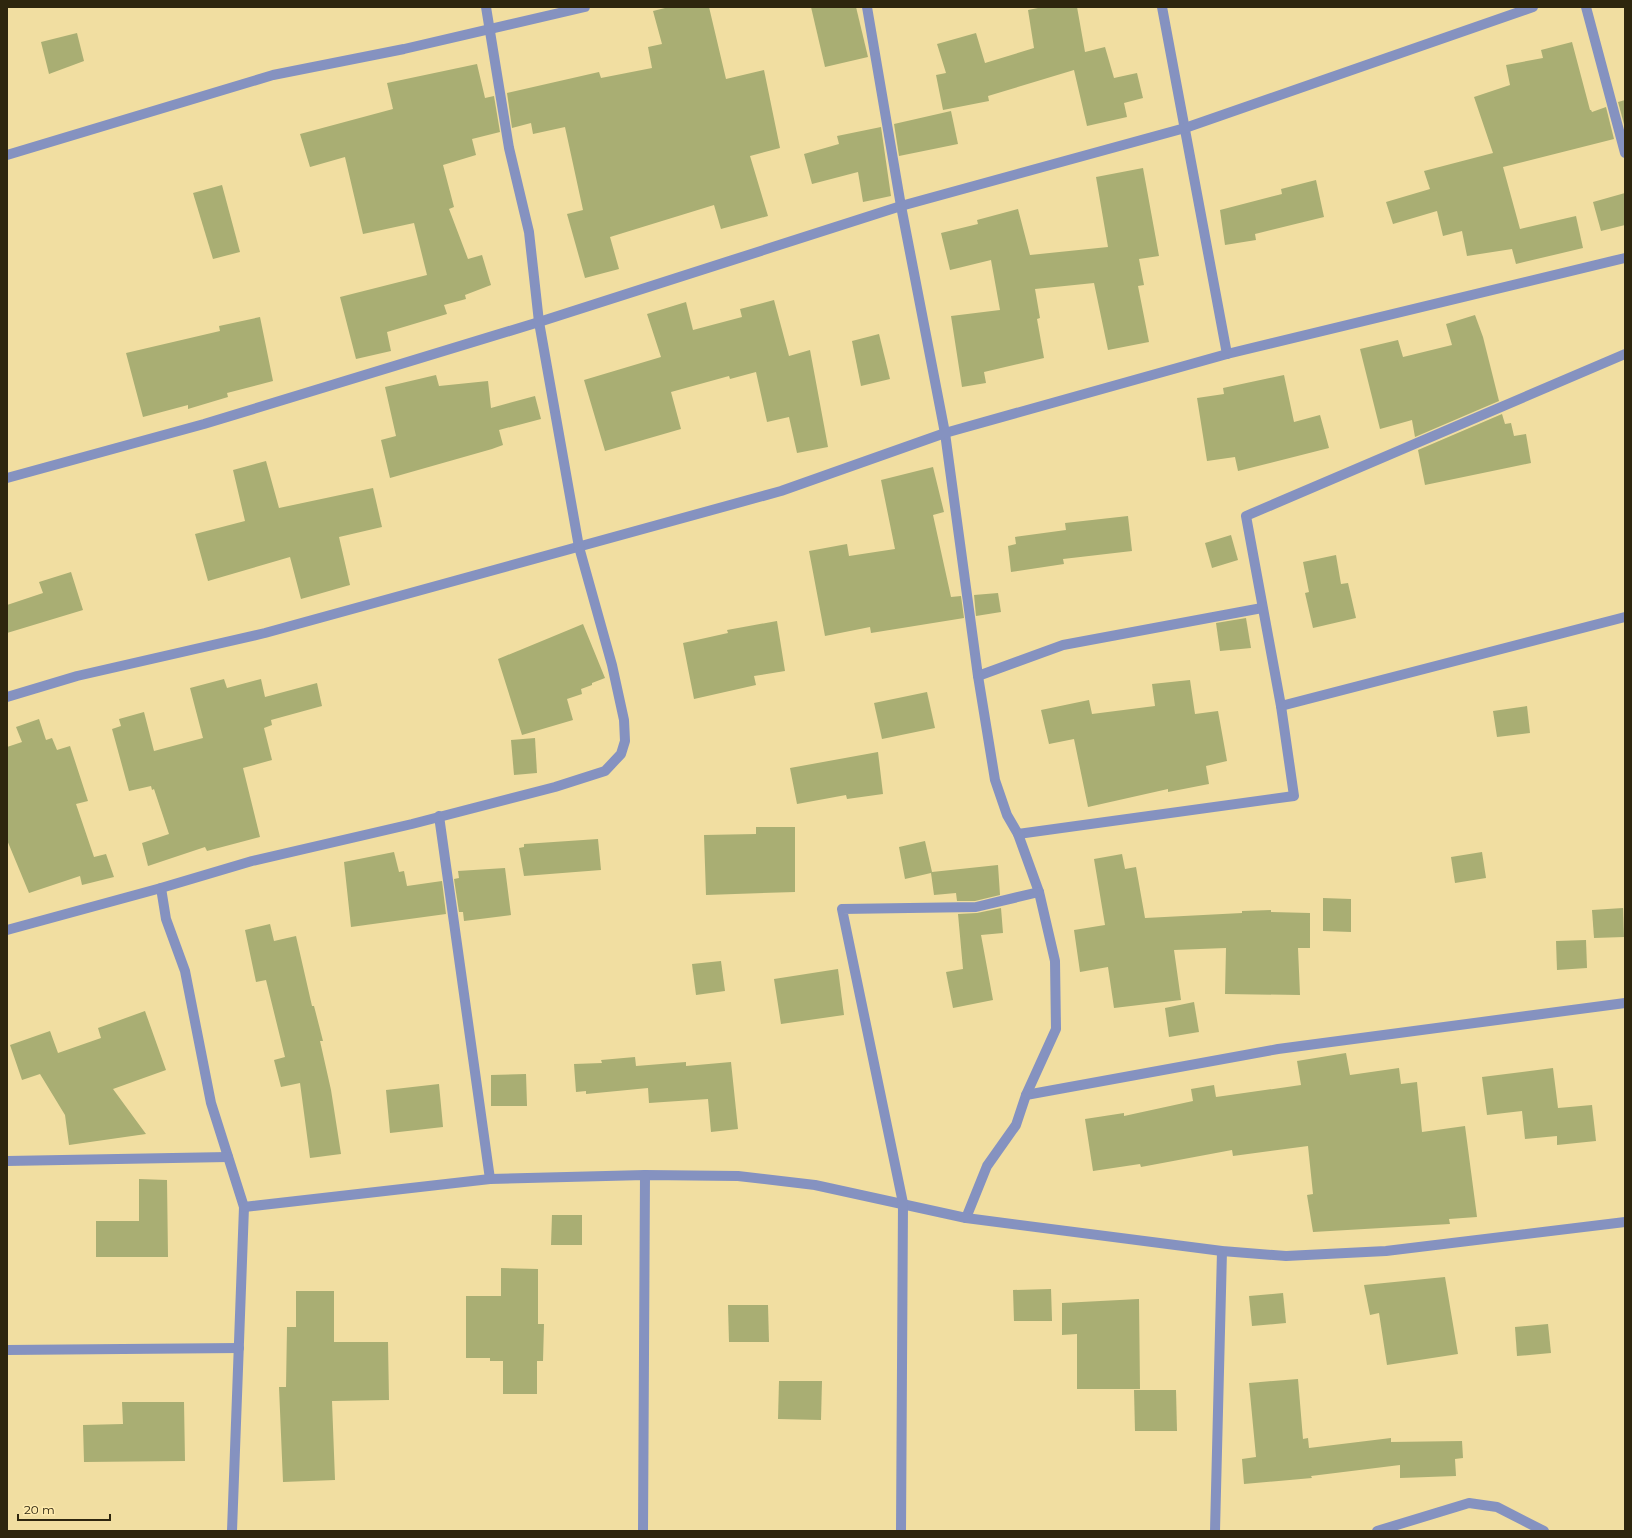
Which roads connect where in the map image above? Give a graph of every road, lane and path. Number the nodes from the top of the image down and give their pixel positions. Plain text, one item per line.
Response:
1 (486, 7) edge
2 (585, 7) edge
3 (868, 7) edge
4 (1162, 7) edge
5 (1533, 7) edge
6 (1586, 7) edge
7 (491, 29) junction
8 (1185, 128) junction
9 (1625, 153) edge
10 (7, 155) edge
11 (901, 206) junction
12 (1625, 258) edge
13 (539, 322) junction
14 (1227, 354) junction
15 (1625, 354) edge
16 (945, 433) junction
17 (7, 478) edge
18 (579, 547) junction
19 (1262, 608) junction
20 (1625, 617) edge
21 (978, 676) junction
22 (7, 697) edge
23 (1280, 706) junction
24 (440, 816) junction
25 (1018, 834) junction
26 (161, 888) junction
27 (1039, 892) junction
28 (7, 930) edge
29 (1625, 1003) edge
30 (1026, 1095) junction
31 (228, 1157) junction
32 (7, 1160) edge
33 (645, 1175) junction
34 (490, 1179) junction
35 (903, 1203) junction
36 (244, 1208) junction
37 (966, 1218) junction
38 (1625, 1222) edge
39 (1222, 1251) junction
40 (239, 1348) junction
41 (7, 1350) edge
42 (232, 1531) edge
43 (643, 1531) edge
44 (901, 1531) edge
45 (1215, 1531) edge
46 (1377, 1531) edge
47 (1544, 1531) edge

1 - 7 street
2 - 7 street
3 - 11 street
4 - 8 street
5 - 8 street
6 - 9 street
7 - 10 street
7 - 13 street
8 - 11 street
8 - 14 street
11 - 13 street
11 - 16 street
12 - 14 street
13 - 17 street
13 - 18 street
14 - 16 street
15 - 19 street
16 - 18 street
16 - 21 street
18 - 22 street
18 - 24 street
19 - 21 street
19 - 23 street
20 - 23 street
21 - 25 street
23 - 25 street
24 - 26 street
24 - 34 street
25 - 27 street
26 - 28 street
26 - 31 street
27 - 30 street
27 - 35 street
29 - 30 street
30 - 37 street
31 - 32 street
31 - 36 street
33 - 34 street
33 - 35 street
33 - 43 street
34 - 36 street
35 - 37 street
35 - 44 street
36 - 40 street
37 - 39 street
38 - 39 street
39 - 45 street
40 - 41 street
40 - 42 street
46 - 47 street

